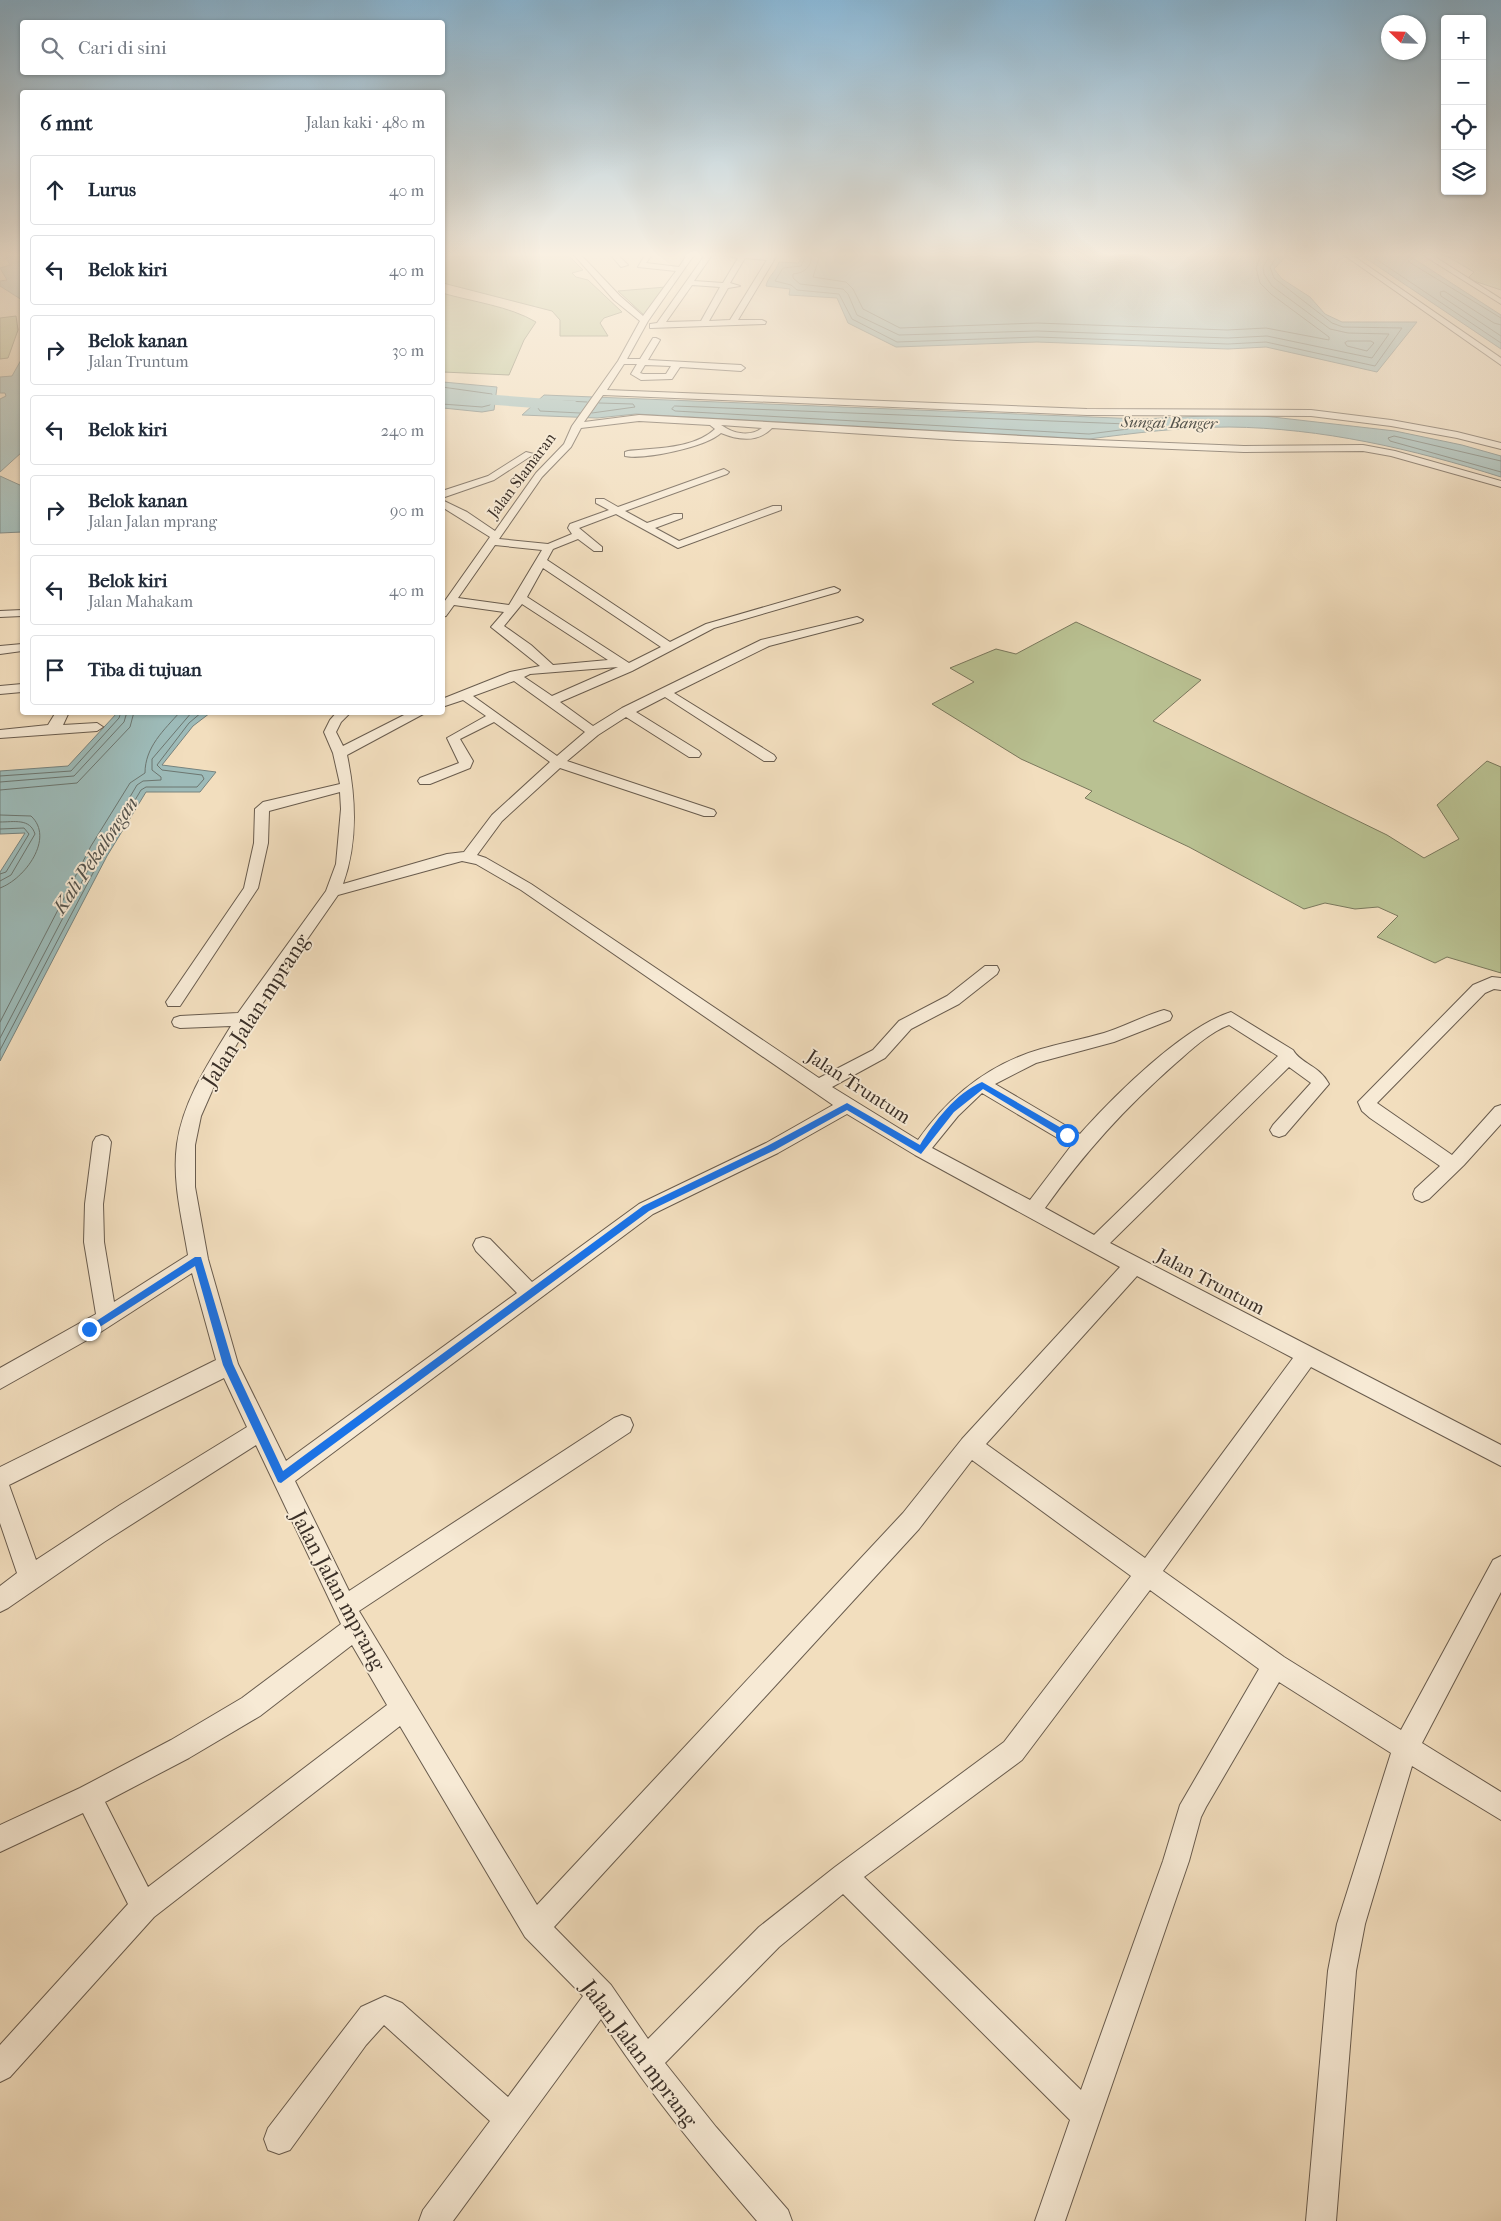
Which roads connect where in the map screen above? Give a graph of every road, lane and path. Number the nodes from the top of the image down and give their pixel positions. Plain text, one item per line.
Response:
1 (644, 359) edge
2 (622, 361) joint
3 (642, 362) junction
4 (677, 364) junction
5 (742, 368) dead end
6 (600, 394) junction
7 (578, 424) junction
8 (716, 425) junction
9 (1501, 446) edge
10 (529, 454) dead end
11 (628, 454) dead end
12 (724, 472) dead end
13 (1501, 484) edge
14 (445, 494) edge
15 (600, 501) dead end
16 (445, 505) edge
17 (777, 508) dead end
18 (617, 510) junction
19 (678, 516) dead end
20 (647, 527) junction
21 (579, 535) junction
22 (494, 540) junction
23 (548, 547) junction
24 (598, 549) dead end
25 (542, 562) junction
26 (834, 590) dead end
27 (521, 598) junction
28 (452, 602) junction
29 (510, 609) junction
30 (445, 610) edge
31 (20, 613) edge
32 (0, 614) edge
33 (857, 620) dead end
34 (670, 647) junction
35 (20, 648) edge
36 (0, 650) edge
37 (624, 666) junction
38 (550, 669) junction
39 (514, 675) junction
40 (20, 688) edge
41 (0, 690) edge
42 (665, 692) junction
43 (463, 694) junction
44 (552, 701) junction
45 (445, 702) edge
46 (626, 711) junction
47 (62, 715) edge
48 (342, 715) edge
49 (415, 715) edge
50 (494, 717) junction
51 (97, 727) dead end
52 (49, 730) junction
53 (593, 732) junction
54 (0, 734) edge
55 (340, 753) junction
56 (694, 754) dead end
57 (769, 758) dead end
58 (559, 762) junction
59 (425, 781) dead end
60 (347, 786) junction
61 (708, 813) dead end
62 (468, 857) junction
63 (334, 892) junction
64 (990, 970) dead end
65 (1501, 984) edge
66 (174, 1002) dead end
67 (1164, 1016) dead end
68 (243, 1019) junction
69 (180, 1022) dead end
70 (1288, 1058) junction
71 (982, 1085) junction
72 (818, 1086) junction
73 (847, 1106) junction
74 (1501, 1112) edge
75 (1279, 1130) dead end
76 (102, 1142) dead end
77 (1082, 1144) junction
78 (921, 1150) junction
79 (1453, 1165) junction
80 (1422, 1194) dead end
81 (1034, 1211) junction
82 (483, 1245) dead end
83 (1096, 1245) junction
84 (198, 1260) junction
85 (1134, 1265) junction
86 (531, 1294) junction
87 (106, 1317) junction
88 (1308, 1356) junction
89 (228, 1365) junction
90 (0, 1379) edge
91 (622, 1425) dead end
92 (260, 1431) junction
93 (970, 1446) junction
94 (1501, 1456) edge
95 (0, 1478) edge
96 (281, 1478) junction
97 (0, 1491) edge
98 (1501, 1568) edge
99 (1147, 1574) junction
100 (30, 1577) junction
101 (0, 1600) edge
102 (350, 1618) junction
103 (1275, 1666) junction
104 (403, 1708) junction
105 (1405, 1749) junction
106 (89, 1797) junction
107 (1501, 1807) edge
108 (0, 1839) edge
109 (844, 1876) junction
110 (144, 1907) junction
111 (535, 1927) junction
112 (600, 1995) junction
113 (646, 2062) junction
114 (0, 2067) edge
115 (1087, 2116) junction
116 (509, 2118) junction
117 (279, 2139) dead end
118 (434, 2221) edge
119 (777, 2221) edge
120 (1050, 2221) edge
121 (1321, 2221) edge

1 - 3 street
2 - 3 street
2 - 6 street, Jalan Slamaran
3 - 4 street
3 - 4 street
4 - 5 street
6 - 7 street, Jalan Slamaran
6 - 9 street
7 - 8 street
7 - 22 street, Jalan Slamaran
8 - 11 street
8 - 13 street
10 - 14 street
12 - 18 street
15 - 18 street
16 - 22 street
17 - 20 street
18 - 20 street
18 - 21 street
19 - 20 street
21 - 23 street
21 - 24 street
22 - 23 street
22 - 28 street, Jalan Slamaran
23 - 25 street
25 - 27 street
25 - 34 street
26 - 34 street
27 - 29 street
27 - 37 street
28 - 29 street
28 - 30 street, Jalan Slamaran
29 - 38 street
31 - 32 street
33 - 42 street
34 - 37 street
35 - 36 street
37 - 38 street
37 - 44 street
38 - 39 street
39 - 43 street
39 - 44 street
40 - 41 street
42 - 46 street
42 - 57 street
43 - 45 street
43 - 50 street
44 - 53 street
46 - 53 street
46 - 56 street
47 - 52 street
48 - 55 street
49 - 55 street
50 - 58 street
50 - 59 street
51 - 52 street
52 - 54 street
53 - 58 street
55 - 60 street
58 - 61 street
58 - 62 street
60 - 63 street
60 - 66 street
62 - 63 street
62 - 72 street, Jalan Truntum
63 - 68 street, Jalan Jalan mprang
64 - 72 street
65 - 79 street
67 - 71 street
68 - 69 street
68 - 84 street, Jalan Jalan mprang
70 - 75 street
70 - 77 street
70 - 83 street
71 - 77 street
71 - 78 street
72 - 73 street, Jalan Truntum
73 - 78 street, Jalan Truntum
73 - 86 street
74 - 79 street
76 - 87 street
77 - 81 street
78 - 81 street, Jalan Truntum
79 - 80 street
81 - 83 street, Jalan Truntum
82 - 86 street
83 - 85 street, Jalan Truntum
84 - 87 street
84 - 89 street, Jalan Jalan mprang
85 - 88 street, Jalan Truntum
85 - 93 street
86 - 96 street
87 - 90 street
88 - 94 street, Jalan Truntum
88 - 99 street
89 - 92 street, Jalan Jalan mprang
89 - 95 street
91 - 102 street
92 - 96 street, Jalan Jalan mprang
92 - 100 street
93 - 99 street
93 - 111 street
96 - 102 street, Jalan Jalan mprang
97 - 100 street
98 - 105 street
99 - 103 street
99 - 109 street
100 - 101 street
102 - 104 street, Jalan Jalan mprang
102 - 106 street
103 - 105 street
103 - 115 street
104 - 110 street
104 - 111 street, Jalan Jalan mprang
105 - 107 street
105 - 121 street
106 - 108 street
106 - 110 street
109 - 113 street
109 - 115 street
110 - 114 street
111 - 112 street, Jalan Jalan mprang
112 - 113 street, Jalan Jalan mprang
112 - 116 street
113 - 119 street, Jalan Jalan mprang
115 - 120 street
116 - 117 street
116 - 118 street

